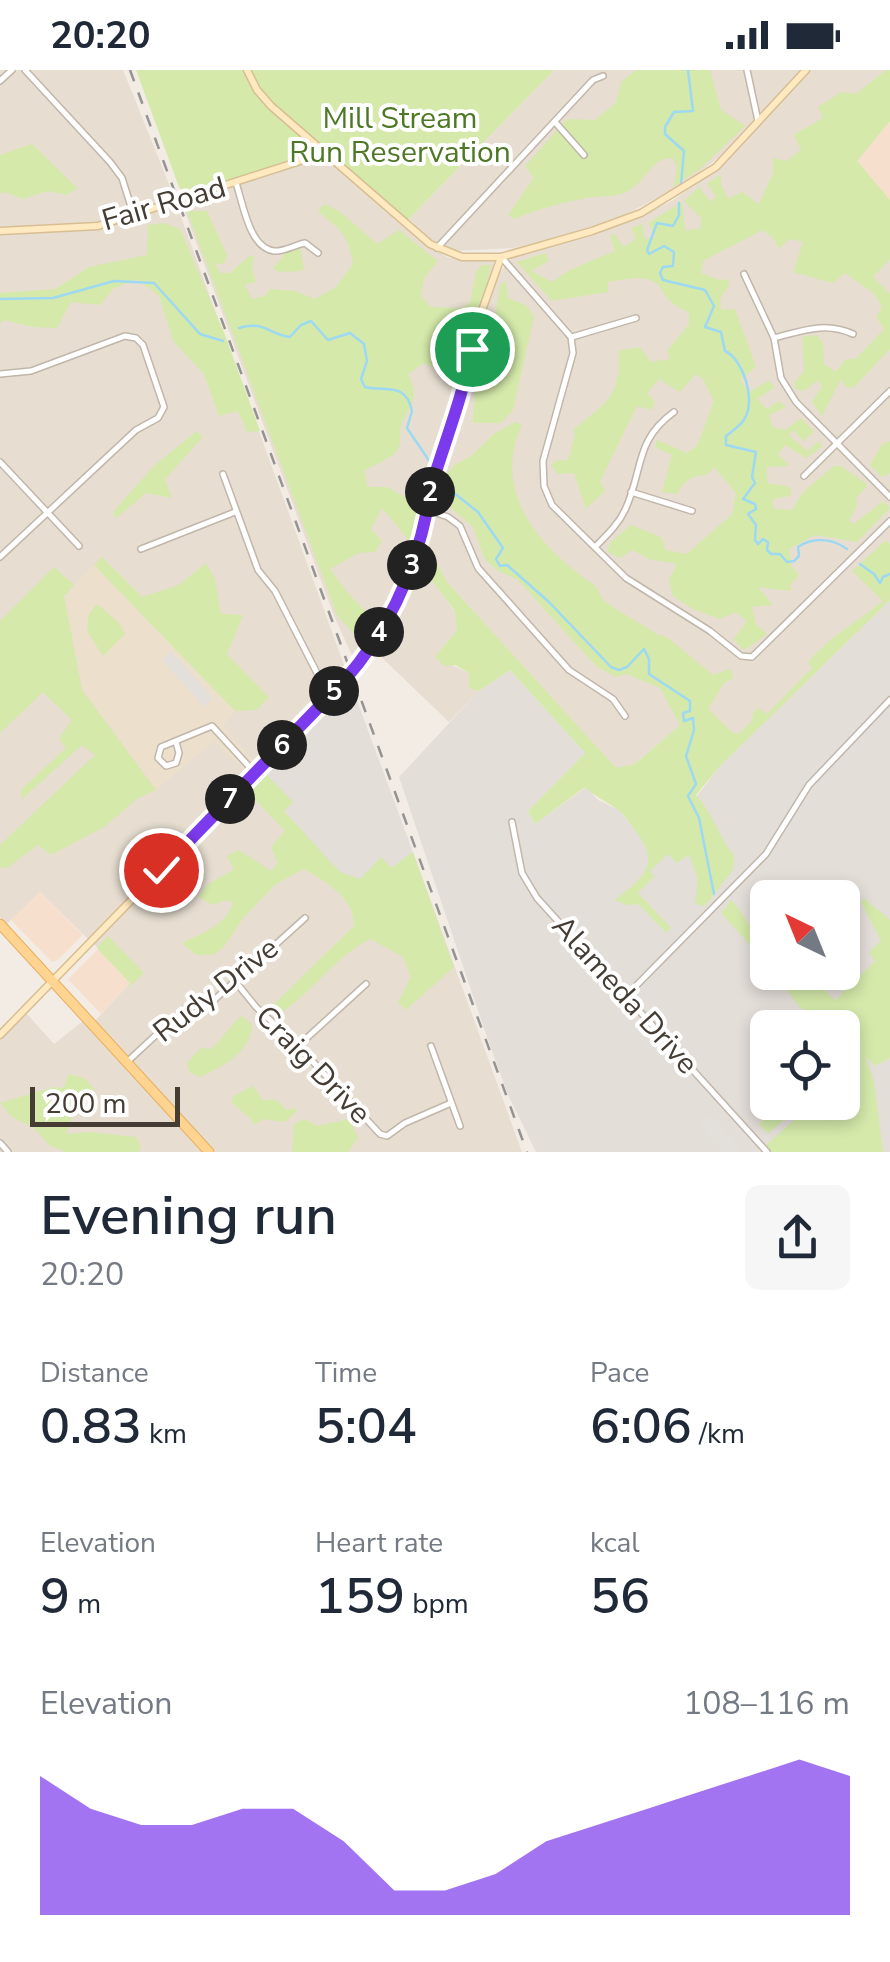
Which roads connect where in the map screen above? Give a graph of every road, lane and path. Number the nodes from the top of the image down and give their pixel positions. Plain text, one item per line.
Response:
1 (12, 70) edge
2 (25, 70) edge
3 (247, 70) edge
4 (746, 70) edge
5 (806, 70) edge
6 (603, 76) dead end
7 (0, 80) edge
8 (555, 122) junction
9 (759, 123) junction
10 (323, 154) junction
11 (584, 155) dead end
12 (236, 183) junction
13 (134, 216) junction
14 (0, 231) edge
15 (436, 248) junction
16 (318, 253) dead end
17 (501, 257) junction
18 (744, 274) dead end
19 (636, 318) dead end
20 (853, 334) dead end
21 (571, 337) junction
22 (774, 338) junction
23 (0, 374) edge
24 (890, 390) edge
25 (674, 412) dead end
26 (836, 443) junction
27 (0, 462) edge
28 (223, 474) dead end
29 (804, 476) dead end
30 (632, 492) junction
31 (890, 496) edge
32 (428, 510) junction
33 (692, 510) dead end
34 (235, 512) junction
35 (48, 513) junction
36 (890, 521) edge
37 (78, 546) dead end
38 (595, 548) junction
39 (140, 549) dead end
40 (0, 557) edge
41 (333, 692) junction
42 (890, 700) edge
43 (625, 716) dead end
44 (176, 742) junction
45 (255, 773) junction
46 (512, 822) dead end
47 (305, 918) dead end
48 (0, 924) edge
49 (234, 981) junction
50 (53, 982) junction
51 (366, 984) dead end
52 (627, 995) junction
53 (0, 1035) edge
54 (298, 1046) junction
55 (430, 1046) dead end
56 (127, 1062) junction
57 (451, 1104) junction
58 (460, 1126) dead end
59 (0, 1143) edge
60 (8, 1152) edge
61 (210, 1152) edge
62 (766, 1152) edge

1 - 7 street
2 - 13 street
3 - 10 street
4 - 9 street
5 - 9 street
6 - 8 street
8 - 11 street
8 - 15 street
9 - 17 street
10 - 12 street, Fair Road
10 - 15 street
12 - 13 street, Fair Road
12 - 16 street
13 - 14 street, Fair Road
15 - 17 street
17 - 21 street
17 - 32 street
18 - 22 street
19 - 21 street
20 - 22 street
21 - 38 street
22 - 26 street
23 - 35 street
24 - 26 street
25 - 30 street
26 - 29 street
26 - 31 street
27 - 35 street
28 - 34 street
30 - 33 street
30 - 38 street
32 - 41 street
32 - 43 street
34 - 39 street
34 - 41 street
35 - 37 street
35 - 40 street
36 - 38 street
41 - 45 street
42 - 52 street
44 - 44 street
44 - 45 street
45 - 50 street
46 - 52 street, Alameda Drive
47 - 49 street, Rudy Drive
48 - 50 main road
49 - 54 street, Craig Drive
49 - 56 street, Rudy Drive
50 - 53 street
50 - 56 main road
51 - 54 street
52 - 62 street, Alameda Drive
54 - 57 street, Craig Drive
55 - 57 street
56 - 61 main road
57 - 58 street
59 - 60 street

